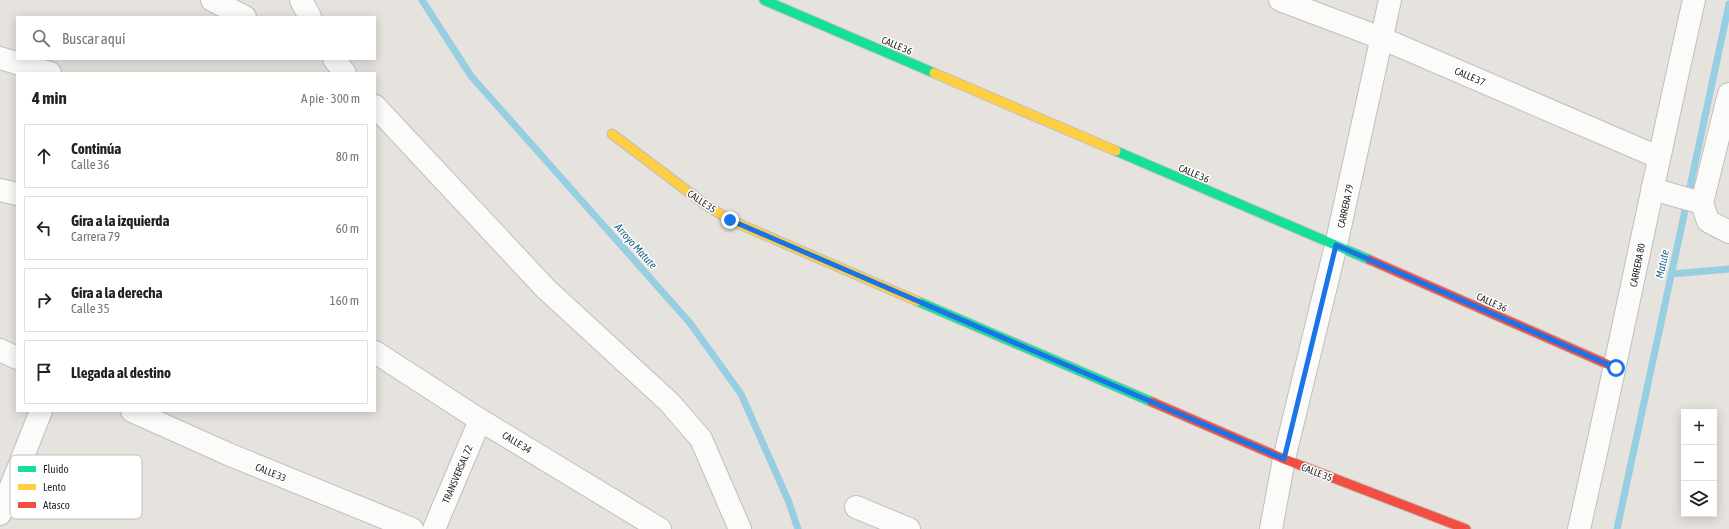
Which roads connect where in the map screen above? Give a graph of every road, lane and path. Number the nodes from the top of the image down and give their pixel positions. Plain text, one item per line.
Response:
1 (212, 0) edge
2 (301, 0) edge
3 (764, 0) edge
4 (1280, 0) edge
5 (1390, 0) edge
6 (1694, 0) edge
7 (243, 16) edge
8 (309, 16) edge
9 (1381, 38) junction
10 (0, 58) edge
11 (47, 72) edge
12 (1729, 94) edge
13 (376, 107) edge
14 (612, 134) dead end
15 (1658, 157) junction
16 (1652, 189) junction
17 (0, 190) edge
18 (16, 194) edge
19 (1690, 200) junction
20 (1729, 232) edge
21 (1336, 245) junction
22 (0, 350) edge
23 (376, 353) edge
24 (16, 358) edge
25 (1616, 368) junction
26 (41, 412) edge
27 (134, 412) edge
28 (480, 420) junction
29 (23, 455) edge
30 (1284, 459) junction
31 (10, 489) edge
32 (856, 507) dead end
33 (0, 514) edge
34 (412, 529) edge
35 (434, 529) edge
36 (660, 529) edge
37 (740, 529) edge
38 (909, 529) edge
39 (1271, 529) edge
40 (1466, 529) edge
41 (1579, 529) edge

1 - 7 street
2 - 8 street
3 - 21 street, CALLE 36
4 - 9 street, CALLE 37
5 - 9 street, CARRERA 79
6 - 15 street, CARRERA 80
9 - 15 street, CALLE 37
9 - 21 street, CARRERA 79
10 - 11 street
12 - 19 street
13 - 37 street
14 - 30 street, CALLE 35
15 - 16 street, CARRERA 80
16 - 19 street
16 - 25 street, CARRERA 80
17 - 18 street
19 - 20 street
21 - 25 street, CALLE 36
21 - 30 street, CARRERA 79
22 - 24 street
23 - 28 street, CALLE 34
25 - 41 street, CARRERA 80
26 - 29 street
27 - 34 street, CALLE 33
28 - 35 street, TRANSVERSAL 72
28 - 36 street, CALLE 34
30 - 39 street, CARRERA 79
30 - 40 street, CALLE 35
31 - 33 street
32 - 38 street

